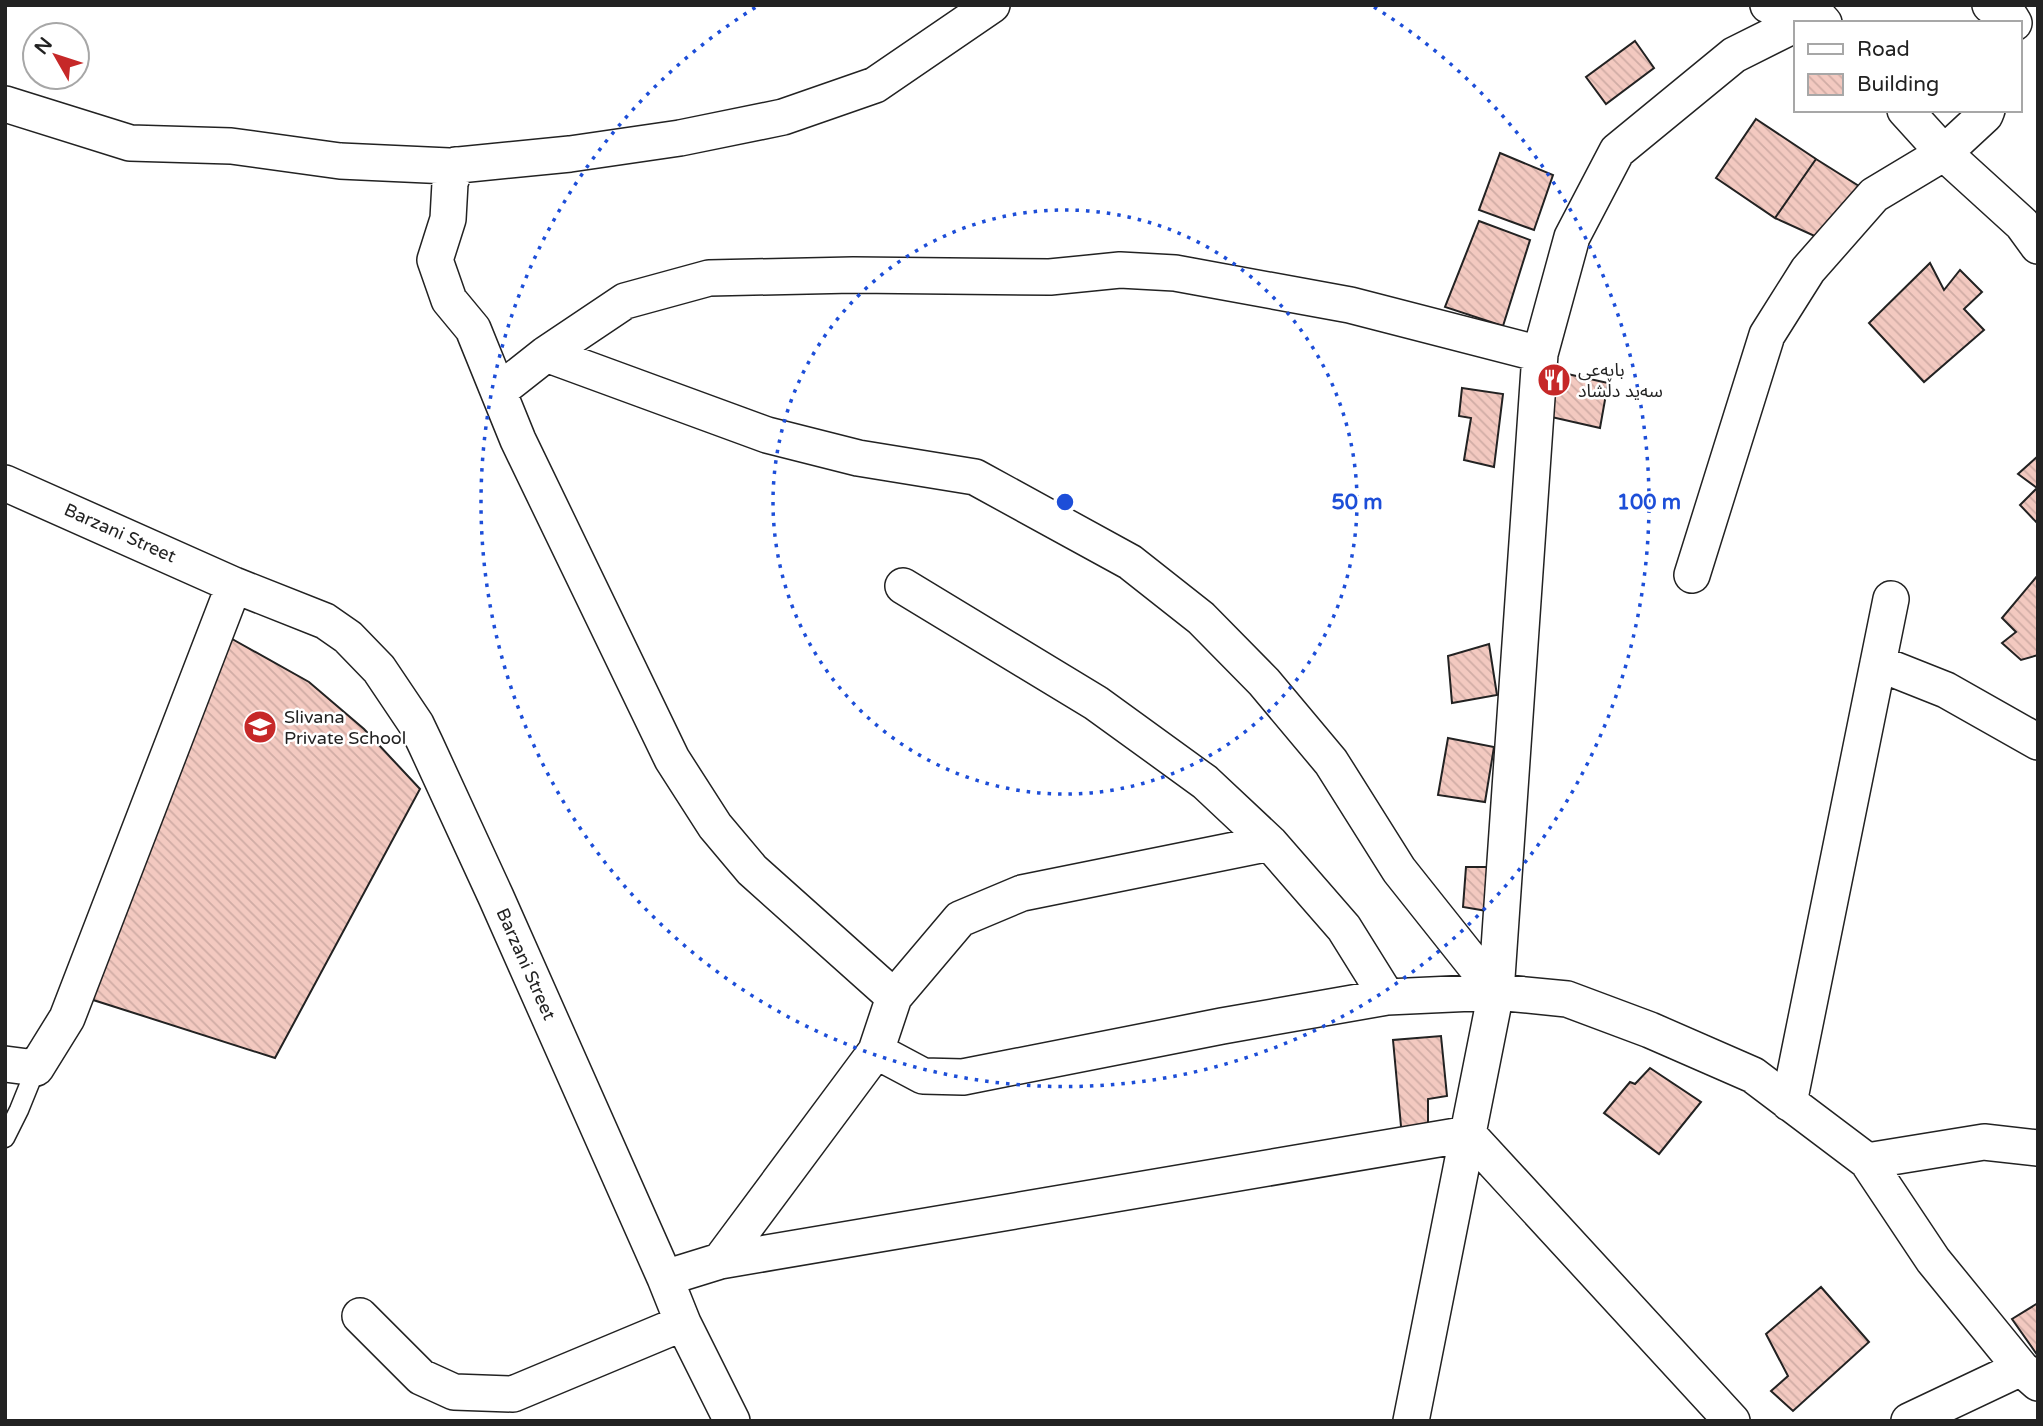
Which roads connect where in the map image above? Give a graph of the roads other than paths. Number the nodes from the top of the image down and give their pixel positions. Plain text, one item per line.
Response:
1 (992, 5) edge
2 (1768, 5) edge
3 (1990, 5) edge
4 (1811, 18) edge
5 (2013, 21) edge
6 (1794, 26) edge
7 (5, 104) edge
8 (1907, 112) edge
9 (1986, 112) edge
10 (1944, 153) junction
11 (456, 165) junction
12 (2032, 229) edge
13 (546, 354) junction
14 (1540, 354) junction
15 (499, 391) junction
16 (5, 483) edge
17 (1692, 575) dead end
18 (234, 585) junction
19 (903, 586) dead end
20 (1891, 599) dead end
21 (1878, 663) junction
22 (2038, 742) edge
23 (1270, 843) junction
24 (1496, 992) junction
25 (894, 997) junction
26 (1387, 997) junction
27 (876, 1051) junction
28 (20, 1066) edge
29 (1789, 1103) junction
30 (1468, 1134) junction
31 (5, 1138) edge
32 (2038, 1148) edge
33 (1867, 1161) junction
34 (720, 1261) junction
35 (665, 1278) junction
36 (360, 1315) dead end
37 (683, 1323) junction
38 (2029, 1375) edge
39 (729, 1420) edge
40 (1411, 1421) edge
41 (1732, 1421) edge
42 (1909, 1421) edge

1 - 11 street
2 - 4 street
3 - 5 street
6 - 14 street
7 - 11 street
8 - 10 street
9 - 10 street
10 - 12 street
10 - 17 street
11 - 15 street
13 - 14 street
13 - 15 street
13 - 24 street
14 - 24 street
15 - 25 street
16 - 18 street, Barzani Street
18 - 28 street
18 - 35 street, Barzani Street
19 - 23 street
20 - 21 street
21 - 22 street
21 - 29 street
23 - 25 street
23 - 26 street
24 - 26 street
24 - 29 street
24 - 30 street
25 - 27 street
26 - 27 street
27 - 34 street
28 - 31 lane
29 - 33 street
30 - 34 street
30 - 40 street
30 - 41 street
32 - 33 street
33 - 38 street
34 - 35 street
35 - 37 street, Barzani Street
36 - 37 street
37 - 39 street, Barzani Street
38 - 42 street

